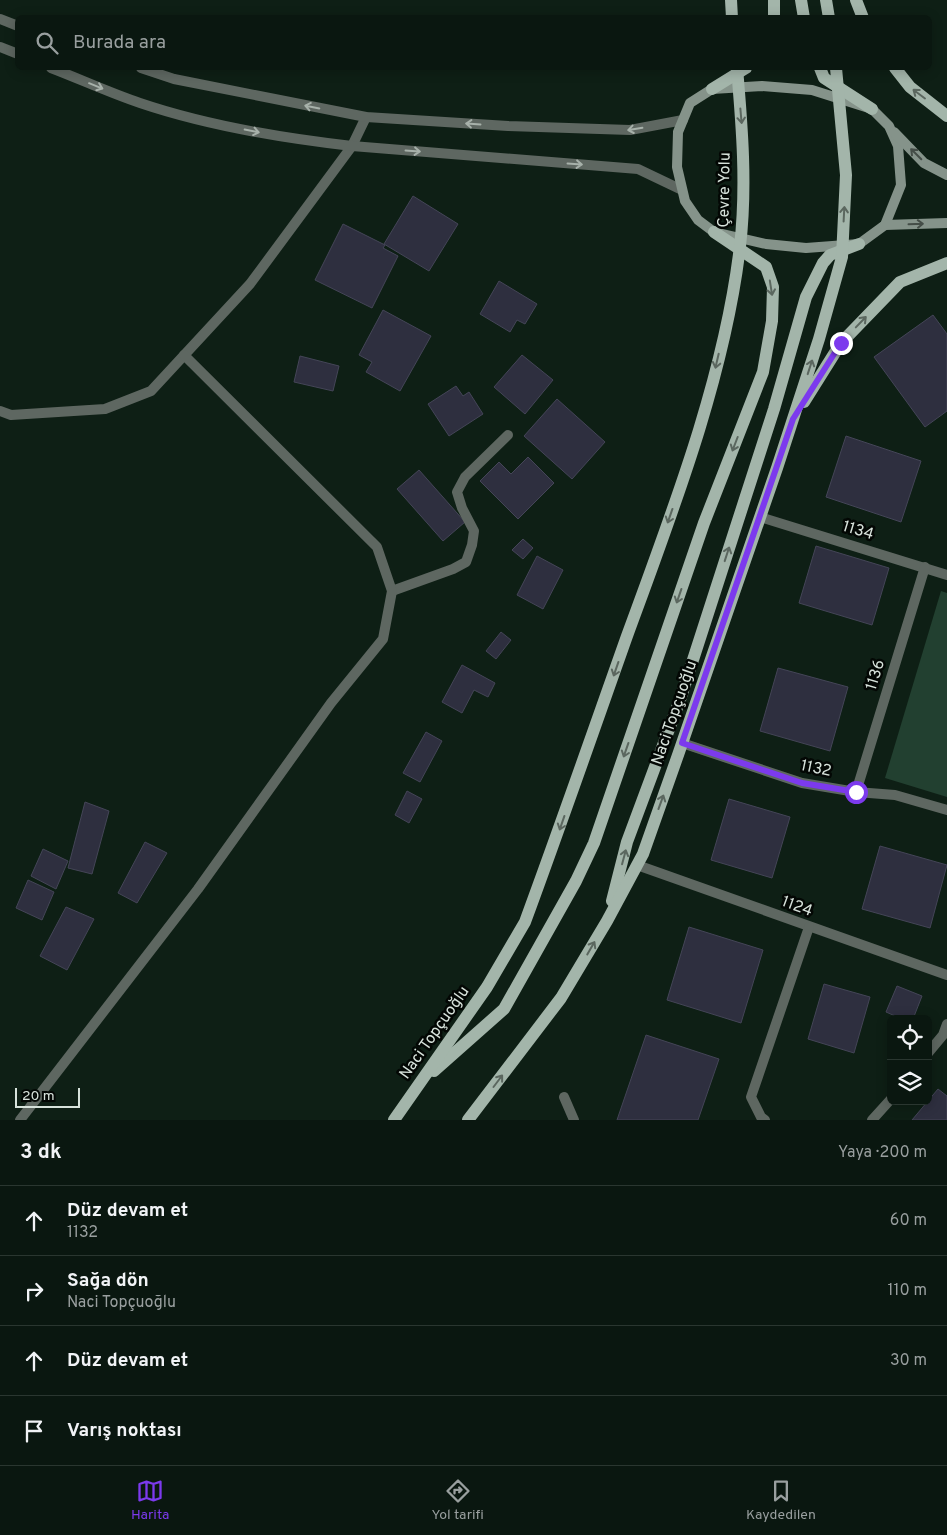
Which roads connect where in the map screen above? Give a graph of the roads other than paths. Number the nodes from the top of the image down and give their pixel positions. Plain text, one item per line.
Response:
1 (774, 0) edge
2 (801, 0) edge
3 (826, 0) edge
4 (856, 0) edge
5 (774, 15) edge
6 (804, 15) edge
7 (828, 15) edge
8 (862, 15) edge
9 (0, 19) edge
10 (15, 25) edge
11 (0, 47) edge
12 (15, 53) edge
13 (56, 70) edge
14 (146, 70) edge
15 (737, 70) edge
16 (743, 70) edge
17 (821, 70) edge
18 (836, 70) edge
19 (896, 70) edge
20 (712, 89) junction
21 (872, 109) junction
22 (947, 116) edge
23 (366, 117) junction
24 (683, 120) junction
25 (888, 126) junction
26 (352, 146) junction
27 (947, 176) edge
28 (682, 190) junction
29 (947, 223) edge
30 (885, 225) junction
31 (714, 232) junction
32 (859, 244) junction
33 (947, 263) edge
34 (728, 313) joint
35 (184, 355) junction
36 (0, 411) edge
37 (793, 419) junction
38 (508, 435) dead end
39 (760, 518) junction
40 (925, 567) junction
41 (947, 575) edge
42 (392, 592) junction
43 (682, 743) junction
44 (856, 792) junction
45 (947, 810) edge
46 (637, 865) junction
47 (607, 921) junction
48 (809, 927) junction
49 (947, 975) edge
50 (947, 1024) edge
51 (932, 1048) edge
52 (418, 1085) junction
53 (564, 1097) dead end
54 (887, 1103) edge
55 (20, 1120) edge
56 (394, 1120) edge
57 (468, 1120) edge
58 (574, 1120) edge
59 (765, 1120) edge
60 (872, 1120) edge

1 - 5 main road
2 - 6 main road
3 - 7 main road
4 - 8 main road
9 - 10 street
11 - 12 street
13 -> 26 street
23 -> 14 street
15 -> 34 main road, Çevre Yolu
16 - 20 main road
17 - 21 main road
37 -> 18 main road, Naci Topçuoğlu
22 -> 19 main road
20 - 21 main road
20 - 24 main road
21 - 25 main road
24 -> 23 street
23 - 26 street
24 - 28 main road
27 -> 25 main road
25 - 30 main road
26 -> 28 street
26 - 35 street
28 - 31 main road
30 -> 29 main road
30 - 32 main road
31 - 32 main road
31 -> 52 main road
47 -> 32 main road
37 -> 33 main road
34 -> 52 main road, Naci Topçuoğlu
35 - 36 street
35 - 42 street
37 - 39 main road, Naci Topçuoğlu
38 - 42 street
39 - 40 street, 1134
39 - 43 main road, Naci Topçuoğlu
40 - 41 street, 1134
40 - 44 street, 1136
42 - 55 street
43 - 44 street, 1132
46 -> 43 main road, Naci Topçuoğlu
44 - 45 street, 1132
46 - 47 main road, Naci Topçuoğlu
46 - 48 street, 1124
57 -> 47 main road, Naci Topçuoğlu
48 - 49 street, 1124
48 - 59 street
50 - 51 street
52 - 56 main road, Naci Topçuoğlu
53 - 58 street
54 - 60 street

